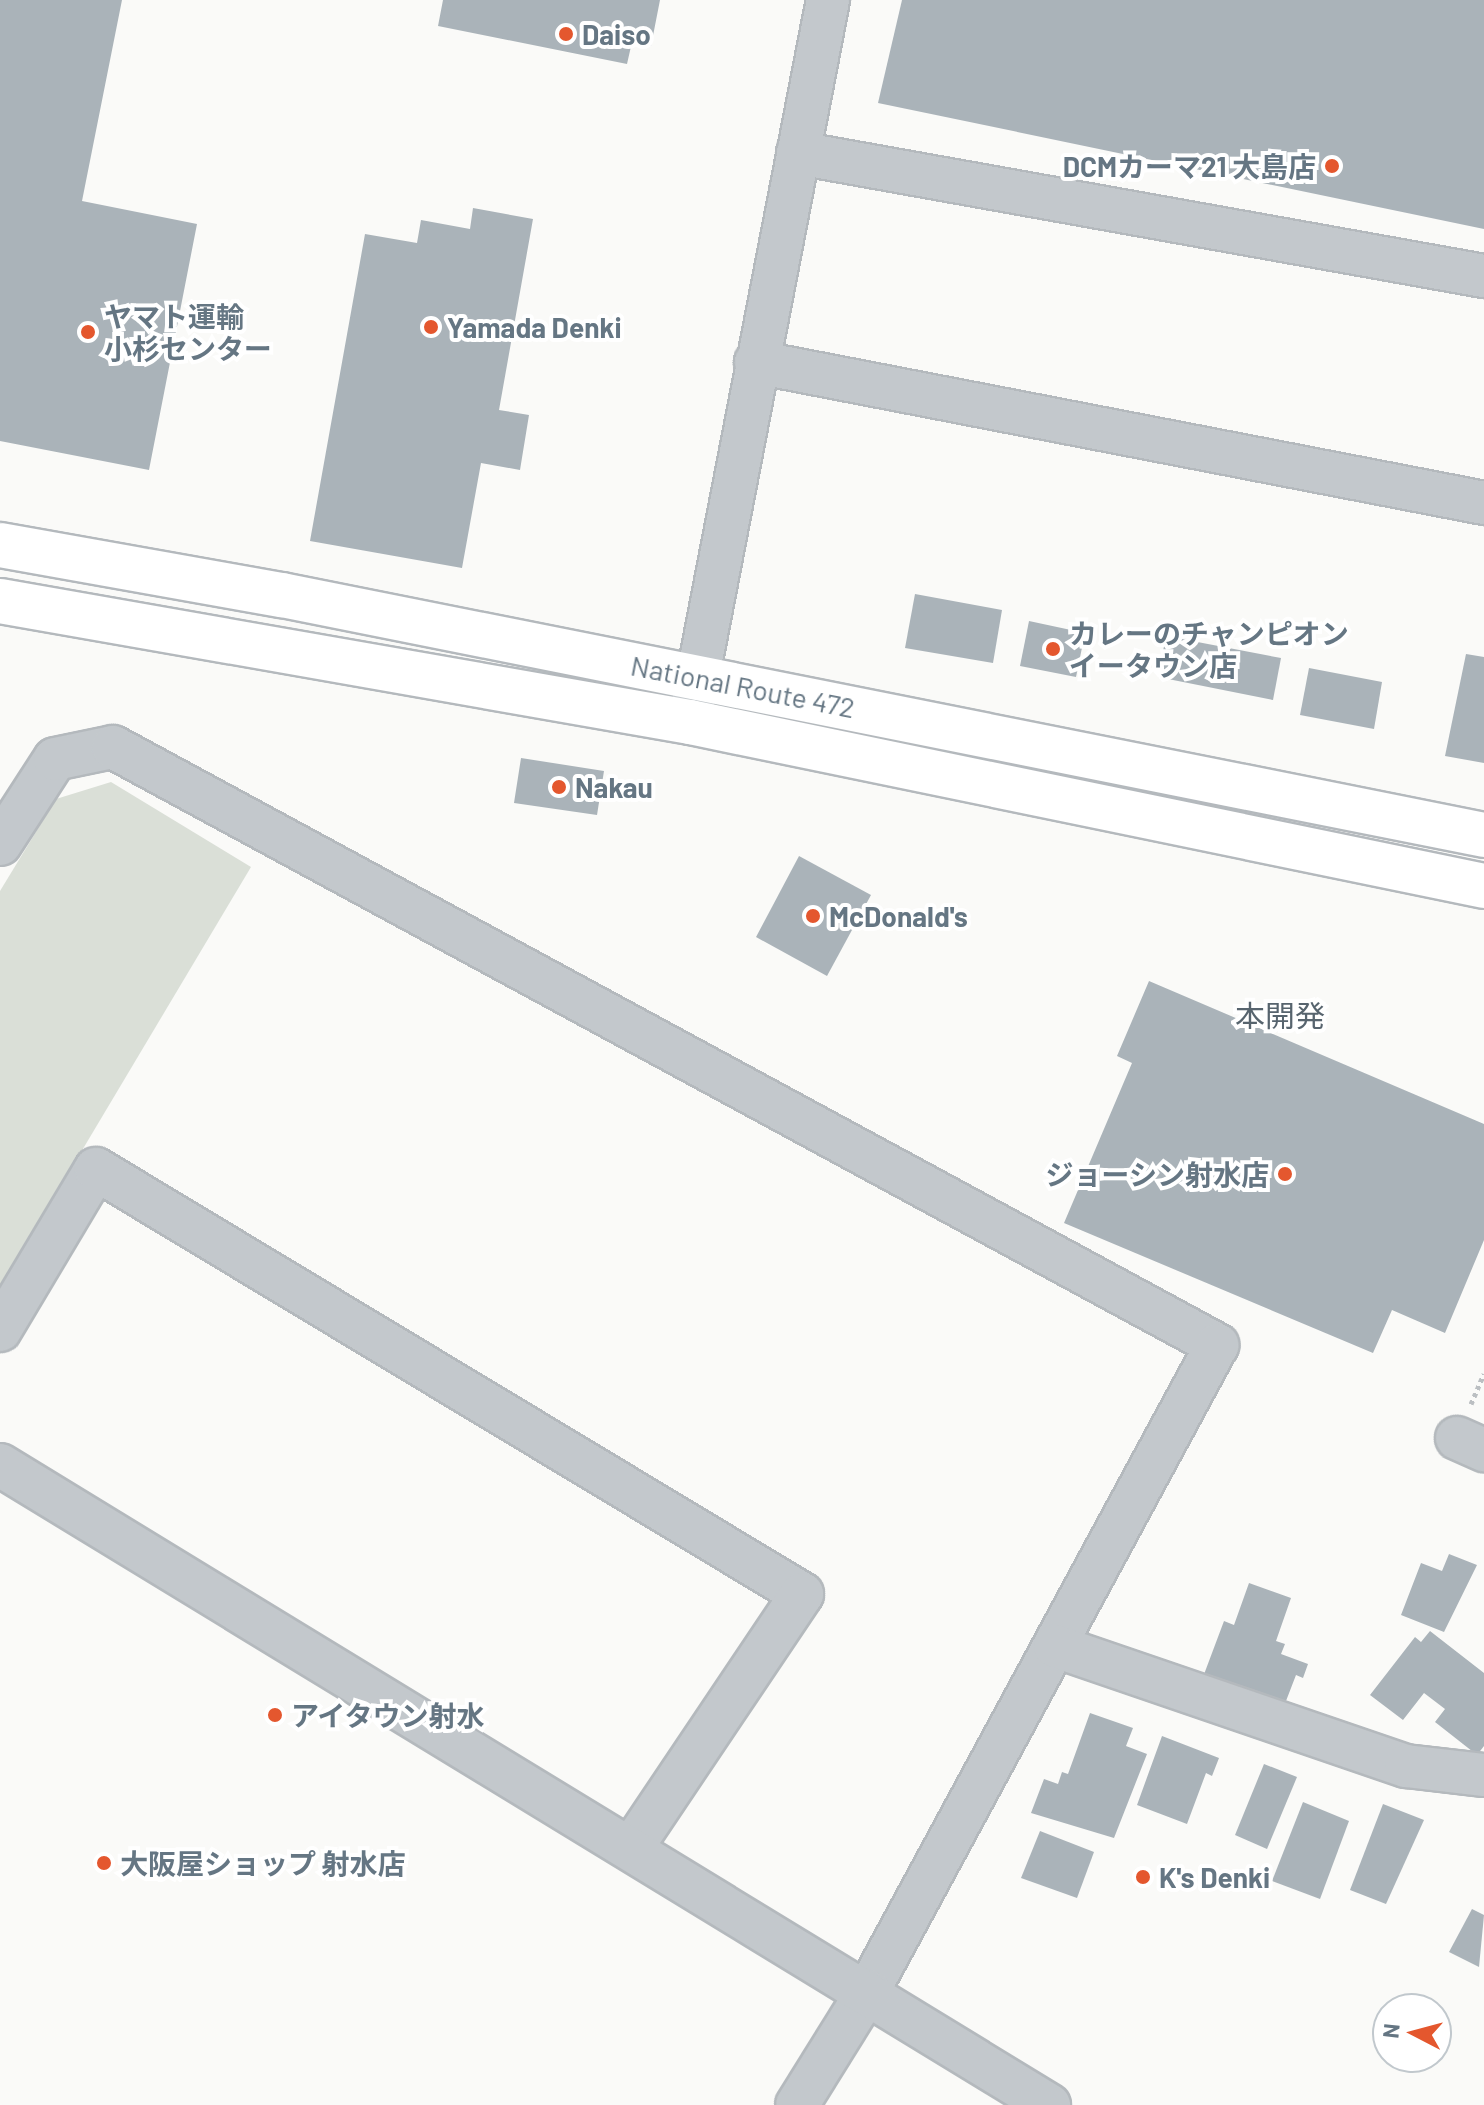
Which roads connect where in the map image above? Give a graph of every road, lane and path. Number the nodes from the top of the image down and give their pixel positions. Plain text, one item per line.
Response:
1 (828, 0) edge
2 (798, 153) junction
3 (1484, 276) edge
4 (756, 362) junction
5 (1484, 503) edge
6 (0, 545) edge
7 (0, 601) edge
8 (696, 676) junction
9 (690, 722) junction
10 (1484, 835) edge
11 (0, 844) edge
12 (1484, 886) edge
13 (0, 1330) edge
14 (0, 1465) edge
15 (1055, 1646) junction
16 (1484, 1775) edge
17 (631, 1848) junction
18 (868, 1991) junction
19 (797, 2105) edge
20 (1049, 2105) edge

1 - 2 street
2 - 3 street
2 - 4 street
4 - 5 street
4 - 8 street
6 - 8 highway, National Route 472
7 - 9 highway, National Route 472
8 - 9 street
8 - 10 highway, National Route 472
9 - 12 highway, National Route 472
11 - 15 street
13 - 17 street
14 - 17 street
15 - 16 street
15 - 18 street
17 - 18 street
18 - 19 street
18 - 20 street

